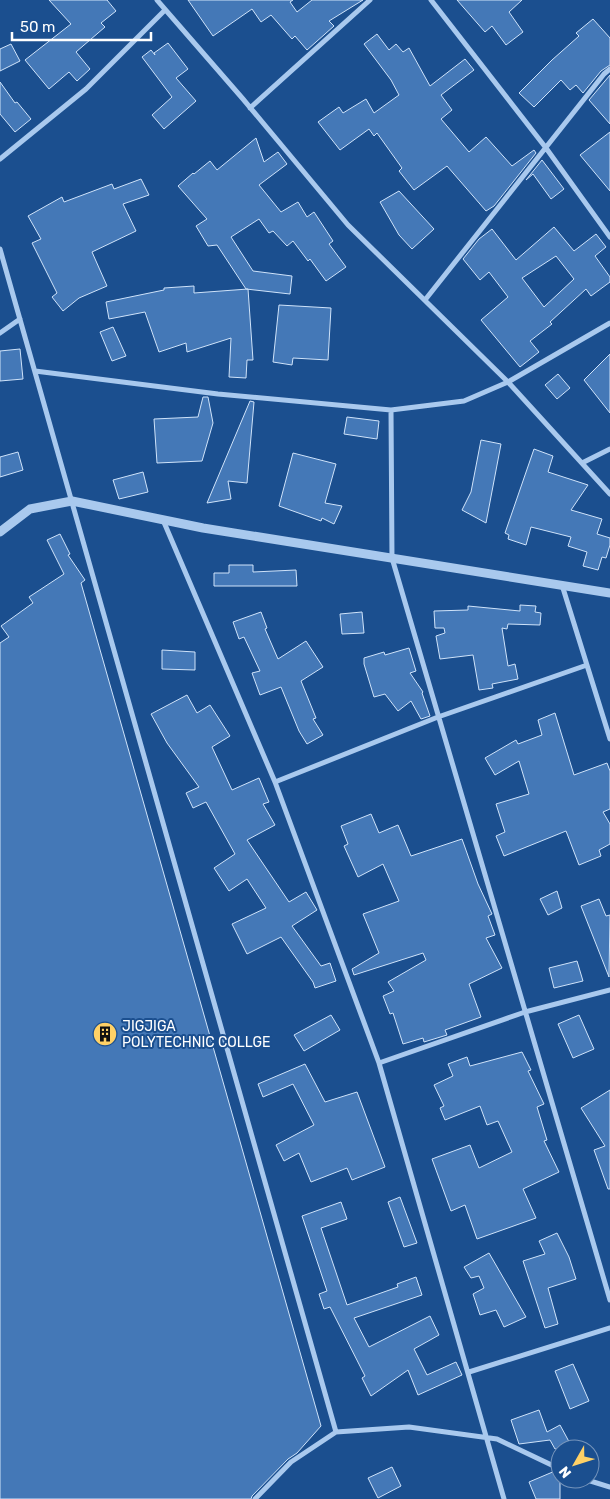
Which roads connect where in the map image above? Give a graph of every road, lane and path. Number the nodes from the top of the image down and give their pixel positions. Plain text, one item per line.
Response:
1 (157, 0) edge
2 (370, 0) edge
3 (431, 0) edge
4 (165, 10) junction
5 (610, 69) edge
6 (250, 108) junction
7 (546, 148) junction
8 (0, 159) edge
9 (610, 237) edge
10 (0, 249) edge
11 (424, 300) junction
12 (20, 319) junction
13 (610, 324) edge
14 (0, 333) edge
15 (35, 371) junction
16 (508, 382) junction
17 (391, 410) junction
18 (610, 449) edge
19 (582, 463) junction
20 (610, 494) edge
21 (72, 501) junction
22 (163, 520) junction
23 (0, 532) edge
24 (392, 558) junction
25 (562, 585) junction
26 (610, 593) edge
27 (587, 665) junction
28 (438, 717) junction
29 (610, 739) edge
30 (275, 782) junction
31 (610, 990) edge
32 (525, 1012) junction
33 (379, 1063) junction
34 (610, 1300) edge
35 (610, 1328) edge
36 (469, 1372) junction
37 (336, 1432) junction
38 (488, 1438) junction
39 (550, 1463) edge
40 (255, 1499) edge
41 (504, 1499) edge

1 - 4 street
2 - 6 street
3 - 7 street
4 - 6 street
4 - 8 street
5 - 7 street
6 - 11 street
7 - 9 street
7 - 11 street
10 - 12 street
11 - 16 street
12 - 14 street
12 - 15 street
13 - 16 street
15 - 17 street
15 - 21 street
16 - 17 street
16 - 19 street
17 - 24 street
18 - 19 street
19 - 20 street
21 - 22 street
21 - 23 street
21 - 37 street
22 - 24 street
22 - 30 street
24 - 25 street
24 - 28 street
25 - 26 street
25 - 27 street
27 - 28 street
27 - 29 street
28 - 30 street
28 - 32 street
30 - 33 street
31 - 32 street
32 - 33 street
32 - 34 street
33 - 36 street
35 - 36 street
36 - 38 street
37 - 38 street
37 - 40 street
38 - 39 street
38 - 41 street

